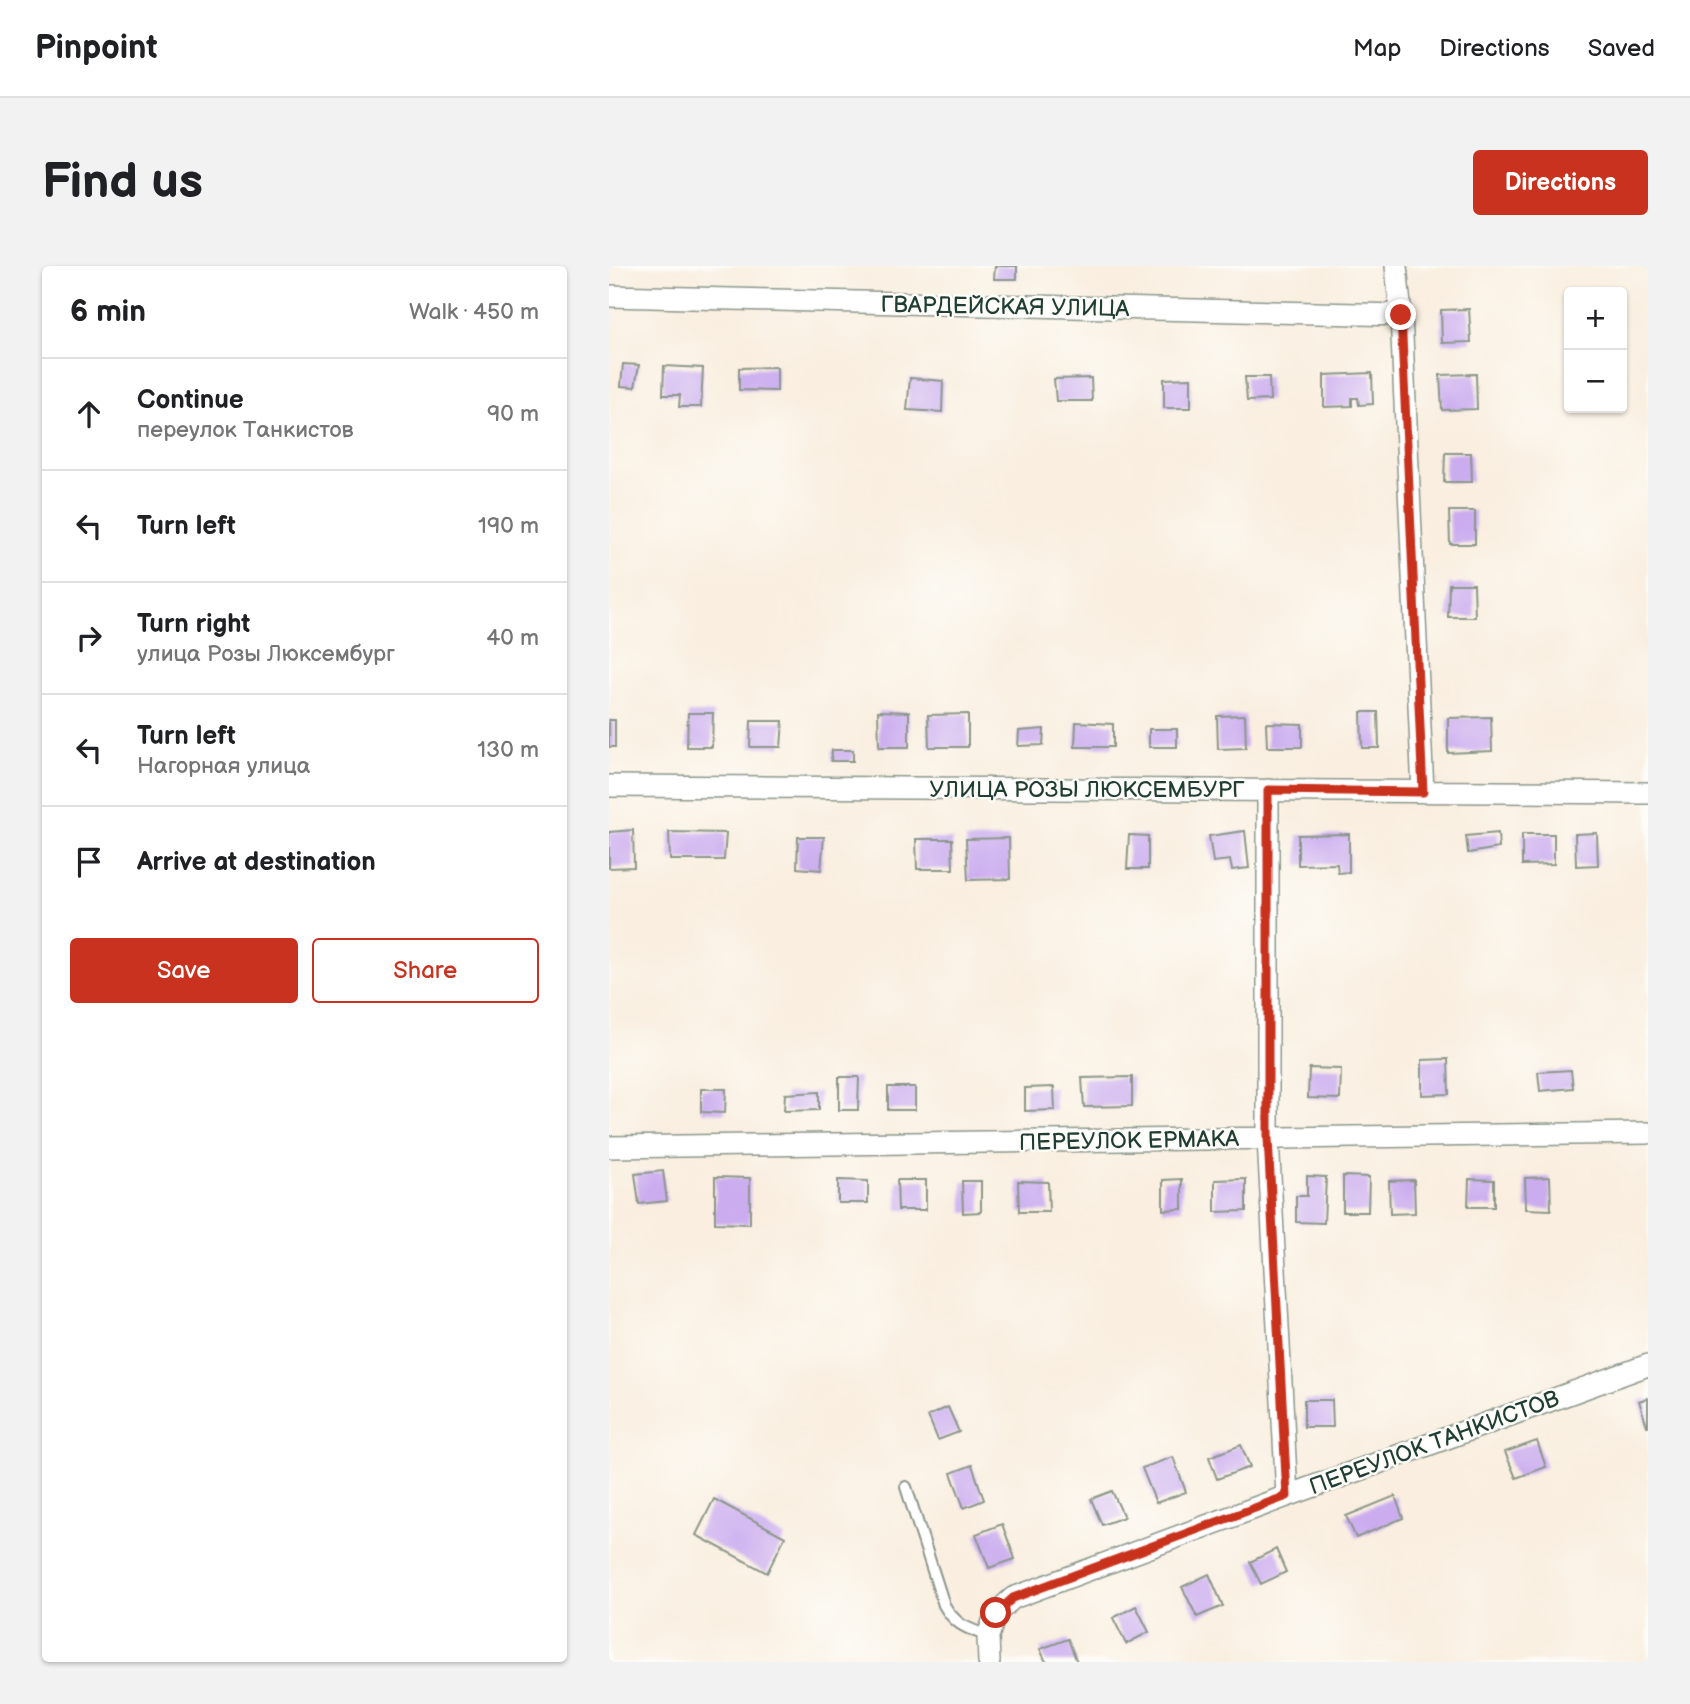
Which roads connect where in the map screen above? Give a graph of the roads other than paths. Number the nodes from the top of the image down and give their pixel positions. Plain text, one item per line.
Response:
1 (1396, 266) edge
2 (609, 296) edge
3 (1401, 315) junction
4 (609, 786) edge
5 (1268, 790) junction
6 (1423, 792) junction
7 (1648, 793) edge
8 (1648, 1133) edge
9 (1268, 1138) junction
10 (609, 1147) edge
11 (1648, 1365) edge
12 (906, 1488) dead end
13 (1287, 1496) junction
14 (989, 1636) junction
15 (989, 1662) edge

1 - 3 street
2 - 3 street, ГВАРДЕЙСКАЯ УЛИЦА
3 - 6 street
4 - 5 street, УЛИЦА РОЗЫ ЛЮКСЕМБУРГ
5 - 6 street, УЛИЦА РОЗЫ ЛЮКСЕМБУРГ
5 - 9 street
6 - 7 street, УЛИЦА РОЗЫ ЛЮКСЕМБУРГ
8 - 9 street, ПЕРЕУЛОК ЕРМАКА
9 - 10 street, ПЕРЕУЛОК ЕРМАКА
9 - 13 street
11 - 13 street, ПЕРЕУЛОК ТАНКИСТОВ
12 - 14 lane
13 - 14 street, ПЕРЕУЛОК ТАНКИСТОВ
14 - 15 street, ПЕРЕУЛОК ТАНКИСТОВ

